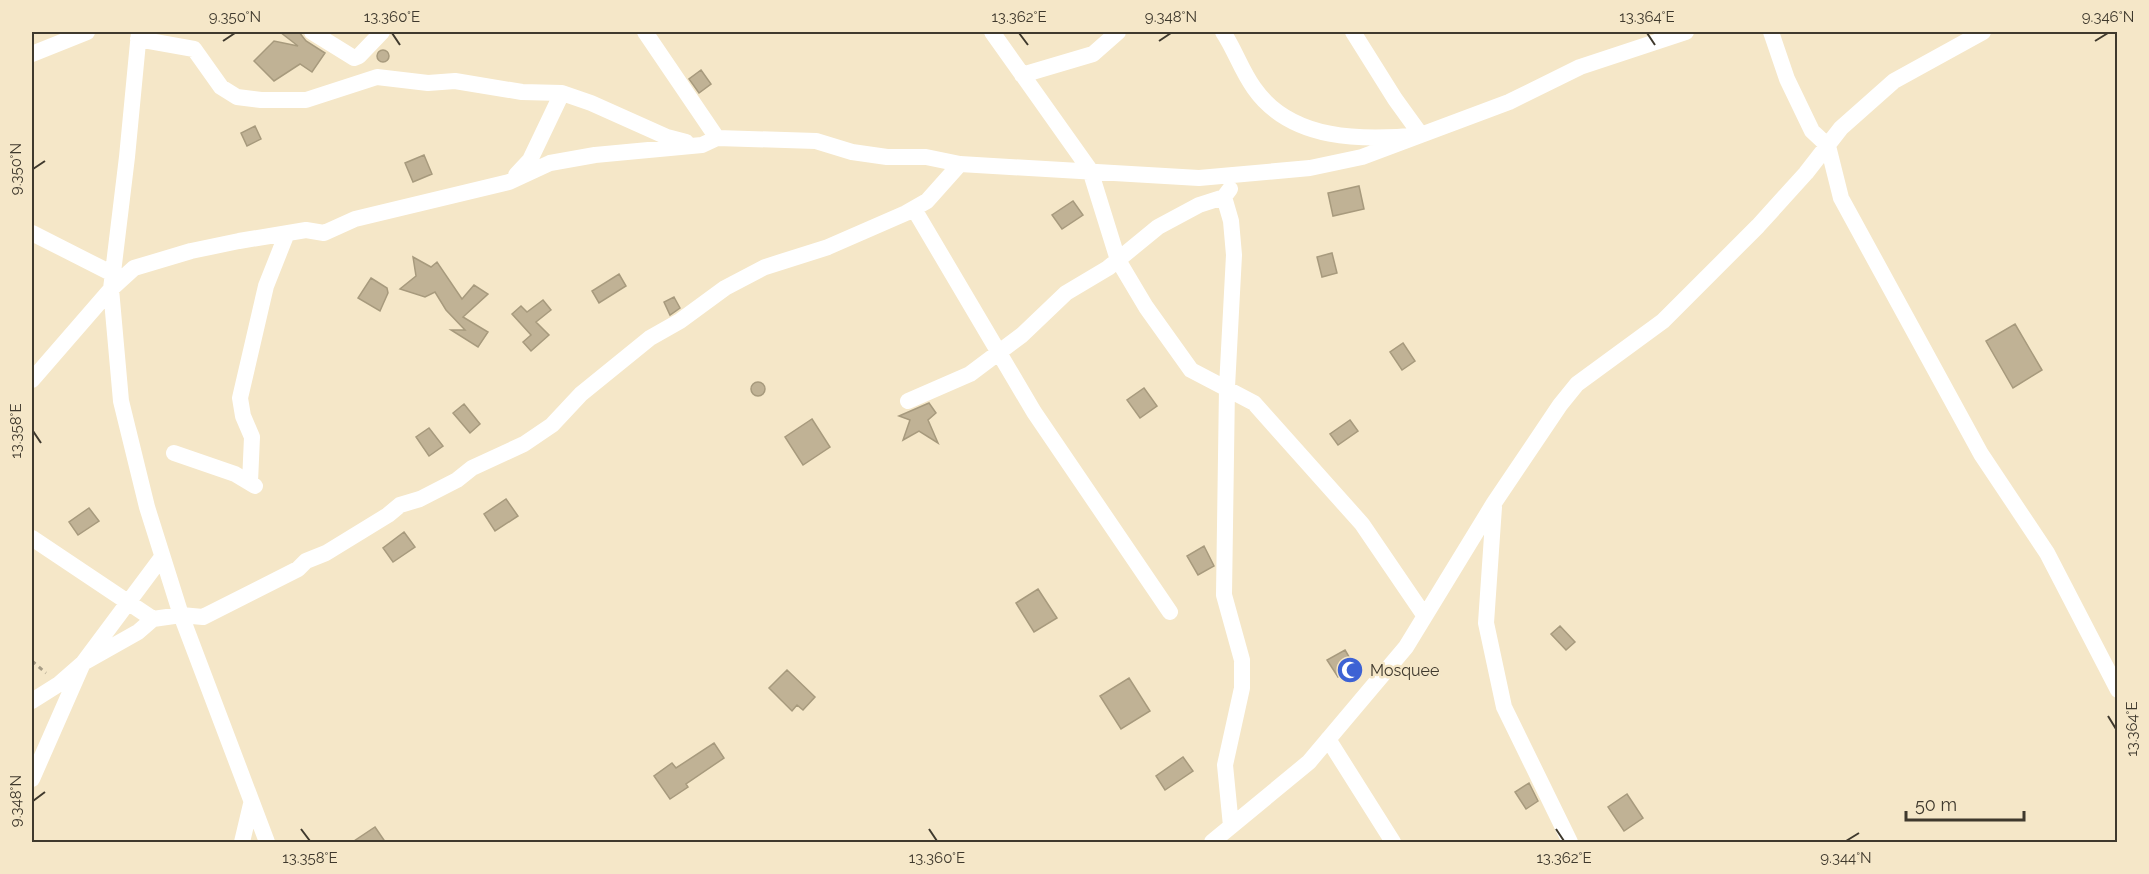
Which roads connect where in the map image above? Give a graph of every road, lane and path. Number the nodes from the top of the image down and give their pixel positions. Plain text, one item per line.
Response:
1 (87, 32) edge
2 (312, 32) edge
3 (382, 32) edge
4 (645, 32) edge
5 (992, 32) edge
6 (1118, 32) edge
7 (1223, 32) edge
8 (1353, 32) edge
9 (1686, 32) edge
10 (1771, 32) edge
11 (1983, 32) edge
12 (139, 35) edge
13 (32, 54) edge
14 (1022, 75) junction
15 (562, 93) junction
16 (1421, 135) junction
17 (709, 142) junction
18 (1828, 146) junction
19 (960, 164) junction
20 (1090, 170) junction
21 (1240, 173) junction
22 (509, 182) junction
23 (1224, 197) junction
24 (914, 209) junction
25 (32, 233) edge
26 (287, 233) junction
27 (1118, 260) junction
28 (112, 281) junction
29 (998, 352) junction
30 (32, 380) edge
31 (1227, 387) junction
32 (908, 401) dead end
33 (174, 453) dead end
34 (1494, 503) junction
35 (32, 538) edge
36 (162, 557) junction
37 (129, 602) junction
38 (1170, 612) dead end
39 (181, 615) junction
40 (1424, 615) junction
41 (153, 619) junction
42 (83, 663) junction
43 (2118, 690) edge
44 (32, 701) edge
45 (1328, 739) junction
46 (32, 779) edge
47 (251, 804) junction
48 (1231, 826) junction
49 (242, 843) edge
50 (267, 843) edge
51 (1212, 843) edge
52 (1393, 843) edge
53 (1570, 843) edge

1 - 13 street
2 - 3 street
4 - 17 street
5 - 14 street
6 - 14 street
7 - 16 street
8 - 16 street
9 - 16 street
10 - 18 street
11 - 18 street
12 - 15 street
12 - 28 street
14 - 20 street
15 - 17 street
15 - 22 street
16 - 21 street
17 - 19 street
17 - 22 street
18 - 34 street
18 - 43 street
19 - 20 street
19 - 24 street
20 - 21 street
20 - 27 street
21 - 23 street
22 - 26 street
23 - 27 street
23 - 31 street
24 - 29 street
24 - 39 street
25 - 28 street
26 - 28 street
26 - 33 street
27 - 29 street
27 - 31 street
28 - 30 street
28 - 36 street
29 - 32 street
29 - 38 street
31 - 40 street
31 - 48 street
34 - 40 street
34 - 53 street
35 - 37 street
36 - 37 street
36 - 39 street
37 - 41 street
37 - 42 street
39 - 41 street
39 - 47 street
40 - 45 street
41 - 42 street
42 - 44 street
42 - 46 street
45 - 48 street
45 - 52 street
47 - 49 street
47 - 50 street
48 - 51 street

